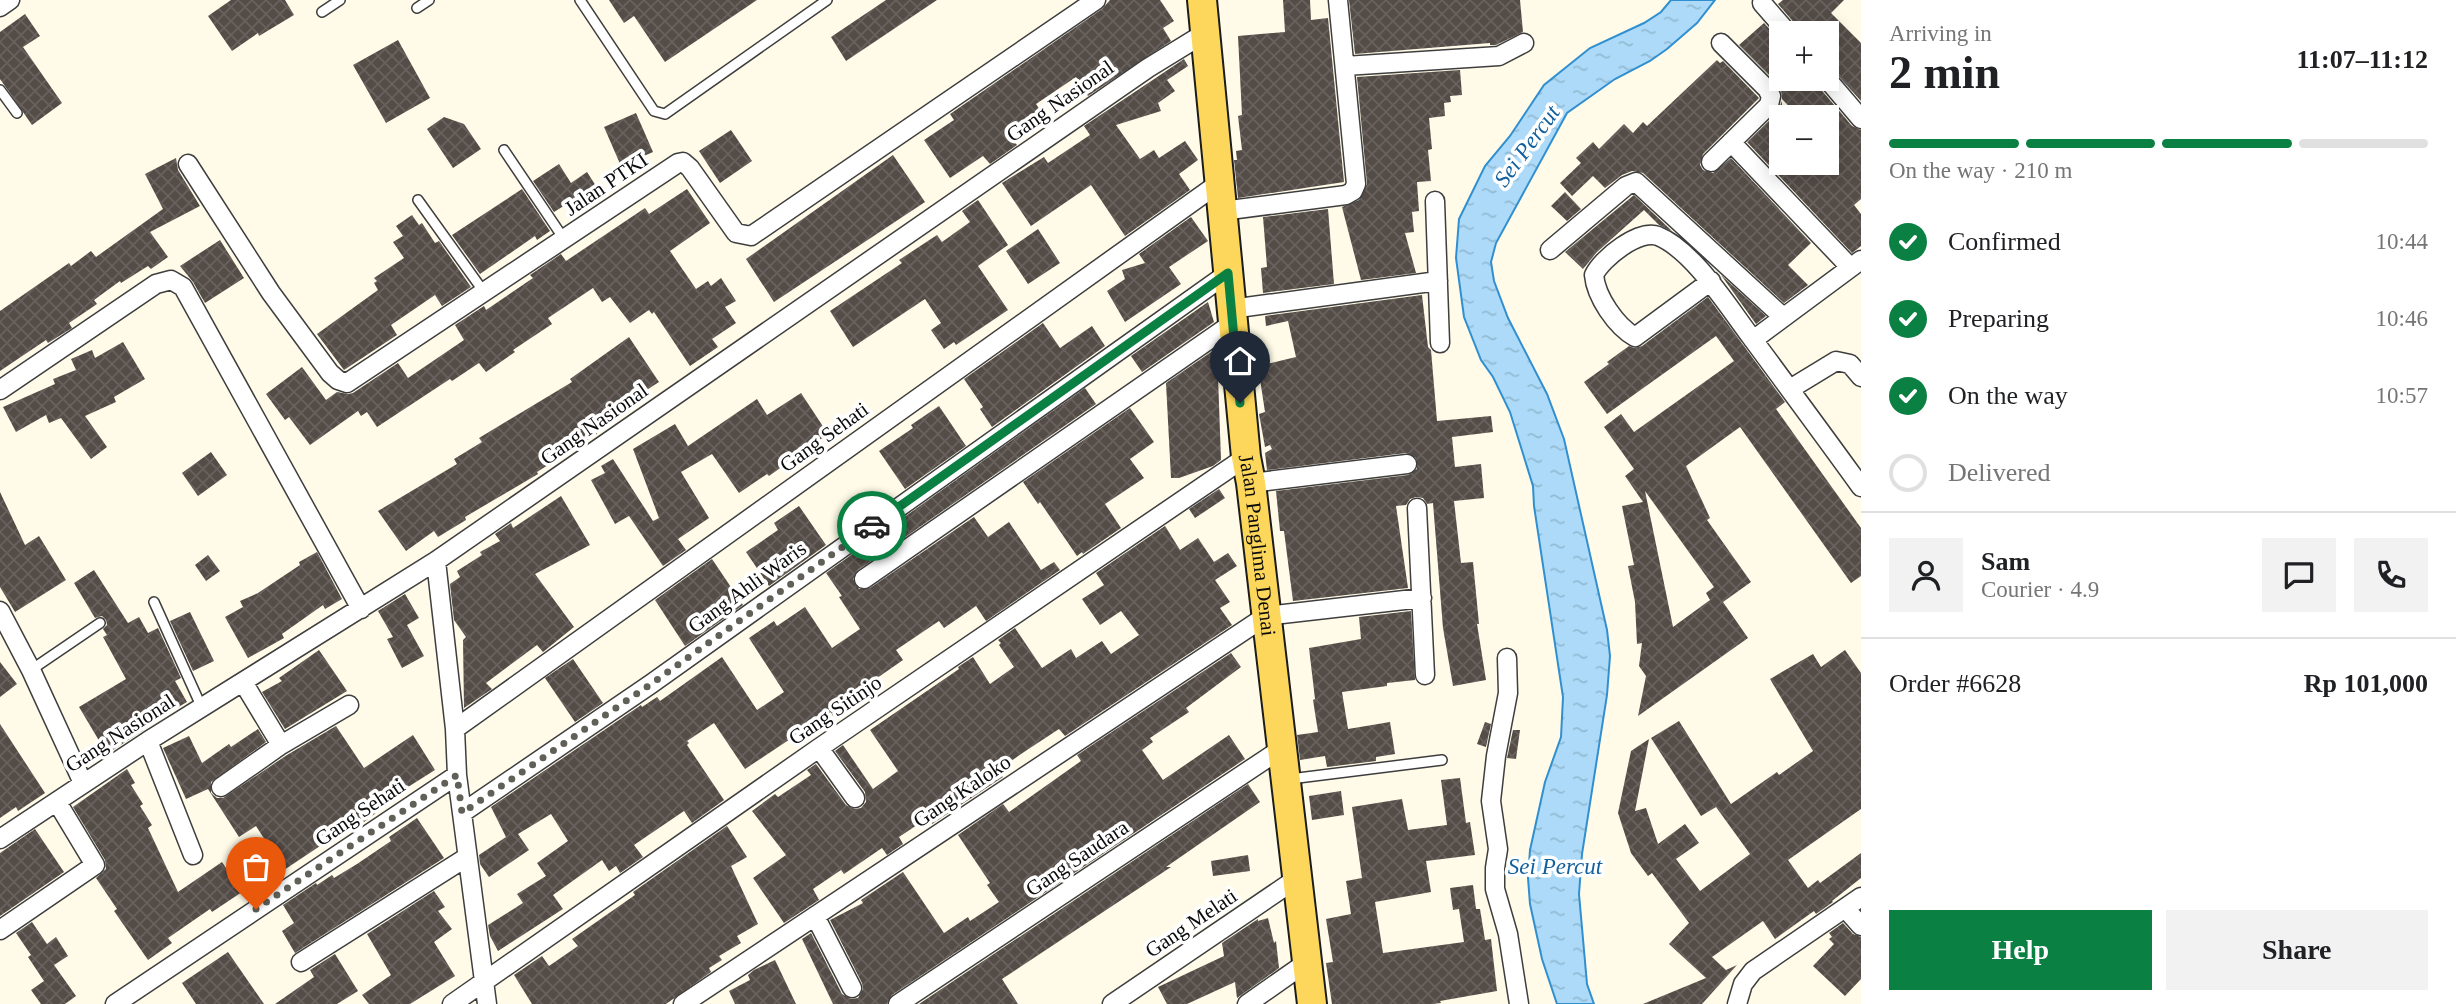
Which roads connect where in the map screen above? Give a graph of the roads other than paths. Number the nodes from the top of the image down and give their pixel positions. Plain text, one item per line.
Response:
1 (10, 0) edge
2 (340, 0) edge
3 (429, 0) edge
4 (580, 0) edge
5 (827, 0) edge
6 (1097, 0) edge
7 (1202, 0) edge
8 (1338, 0) edge
9 (1762, 3) dead end
10 (0, 7) edge
11 (417, 8) dead end
12 (322, 12) dead end
13 (1778, 21) edge
14 (1205, 33) junction
15 (1524, 43) dead end
16 (1721, 43) dead end
17 (1345, 66) junction
18 (0, 90) edge
19 (1837, 91) edge
20 (17, 113) dead end
21 (1861, 119) edge
22 (1731, 142) junction
23 (504, 150) dead end
24 (1711, 162) dead end
25 (188, 164) dead end
26 (1219, 183) junction
27 (418, 200) dead end
28 (1435, 201) dead end
29 (1222, 211) junction
30 (564, 239) junction
31 (1550, 250) dead end
32 (1856, 263) edge
33 (1228, 273) junction
34 (1438, 281) junction
35 (1711, 281) junction
36 (484, 292) junction
37 (1232, 316) junction
38 (1783, 317) junction
39 (1753, 340) junction
40 (1440, 343) dead end
41 (1861, 377) edge
42 (1790, 389) junction
43 (0, 390) edge
44 (1407, 464) dead end
45 (1248, 470) junction
46 (1861, 488) edge
47 (1417, 508) dead end
48 (436, 561) junction
49 (864, 579) dead end
50 (1422, 598) junction
51 (154, 602) dead end
52 (361, 609) junction
53 (0, 611) edge
54 (1266, 616) junction
55 (100, 623) dead end
56 (1507, 659) dead end
57 (31, 670) junction
58 (1426, 675) dead end
59 (243, 682) junction
60 (349, 705) dead end
61 (202, 708) junction
62 (455, 729) junction
63 (148, 741) junction
64 (281, 745) junction
65 (819, 748) junction
66 (1281, 749) junction
67 (1442, 760) dead end
68 (457, 775) junction
69 (1285, 779) junction
70 (83, 783) junction
71 (221, 787) dead end
72 (855, 797) dead end
73 (57, 802) junction
74 (462, 813) junction
75 (0, 839) edge
76 (193, 855) dead end
77 (467, 857) junction
78 (1296, 879) junction
79 (1861, 897) edge
80 (1845, 908) junction
81 (815, 915) junction
82 (1861, 926) edge
83 (0, 930) edge
84 (301, 962) dead end
85 (1307, 962) junction
86 (485, 981) junction
87 (852, 988) dead end
88 (121, 1002) edge
89 (452, 1004) edge
90 (487, 1004) edge
91 (683, 1004) edge
92 (898, 1004) edge
93 (1112, 1004) edge
94 (1247, 1004) edge
95 (1312, 1004) edge
96 (1519, 1004) edge
97 (1737, 1004) edge

1 - 10 street
2 - 12 lane
3 - 11 lane
4 - 5 lane
6 - 30 street, Jalan PTKI
7 - 14 main road, Jalan Panglima Denai
8 - 17 street
9 - 13 street
14 - 26 main road, Jalan Panglima Denai
14 - 48 street, Gang Nasional
15 - 17 street
16 - 22 street
17 - 29 street
18 - 20 lane
19 - 21 street
22 - 24 street
22 - 32 street
23 - 30 lane
25 - 36 street, Jalan PTKI
26 - 29 main road, Jalan Panglima Denai
26 - 62 street, Gang Sehati
27 - 36 lane
28 - 34 street
29 - 33 main road, Jalan Panglima Denai
30 - 36 street, Jalan PTKI
31 - 38 street
32 - 38 street
33 - 37 main road, Jalan Panglima Denai
33 - 74 street, Gang Ahli Waris
34 - 37 street
34 - 40 street
35 - 35 street
35 - 39 street
37 - 45 main road, Jalan Panglima Denai
37 - 49 street
38 - 39 street
39 - 42 street
41 - 42 street
42 - 46 street
43 - 52 street
44 - 45 street
45 - 54 main road, Jalan Panglima Denai
45 - 65 street, Gang Sitinjo
47 - 50 street
48 - 52 street, Gang Nasional
48 - 62 street
50 - 54 street
50 - 58 street
51 - 61 lane
52 - 59 street, Gang Nasional
53 - 57 street
54 - 66 main road, Jalan Panglima Denai
54 - 81 street, Gang Kaloko
55 - 57 lane
56 - 96 street
57 - 70 street
59 - 61 street, Gang Nasional
59 - 64 street
60 - 64 street
61 - 63 street, Gang Nasional
62 - 68 street
63 - 70 street, Gang Nasional
63 - 76 street
64 - 71 street
65 - 72 street
65 - 86 street, Gang Sitinjo
66 - 69 main road, Jalan Panglima Denai
66 - 92 street, Gang Saudara
67 - 69 lane
68 - 74 street
68 - 88 street, Gang Sehati
69 - 78 main road, Jalan Panglima Denai
70 - 73 street, Gang Nasional
73 - 75 street, Gang Nasional
73 - 83 street
74 - 77 street
77 - 84 street
77 - 86 street
78 - 85 main road, Jalan Panglima Denai
78 - 93 street, Gang Melati
79 - 80 street
80 - 82 street
80 - 97 street
81 - 87 street
81 - 91 street, Gang Kaloko
85 - 94 street
85 - 95 main road, Jalan Panglima Denai
86 - 89 street, Gang Sitinjo
86 - 90 street

